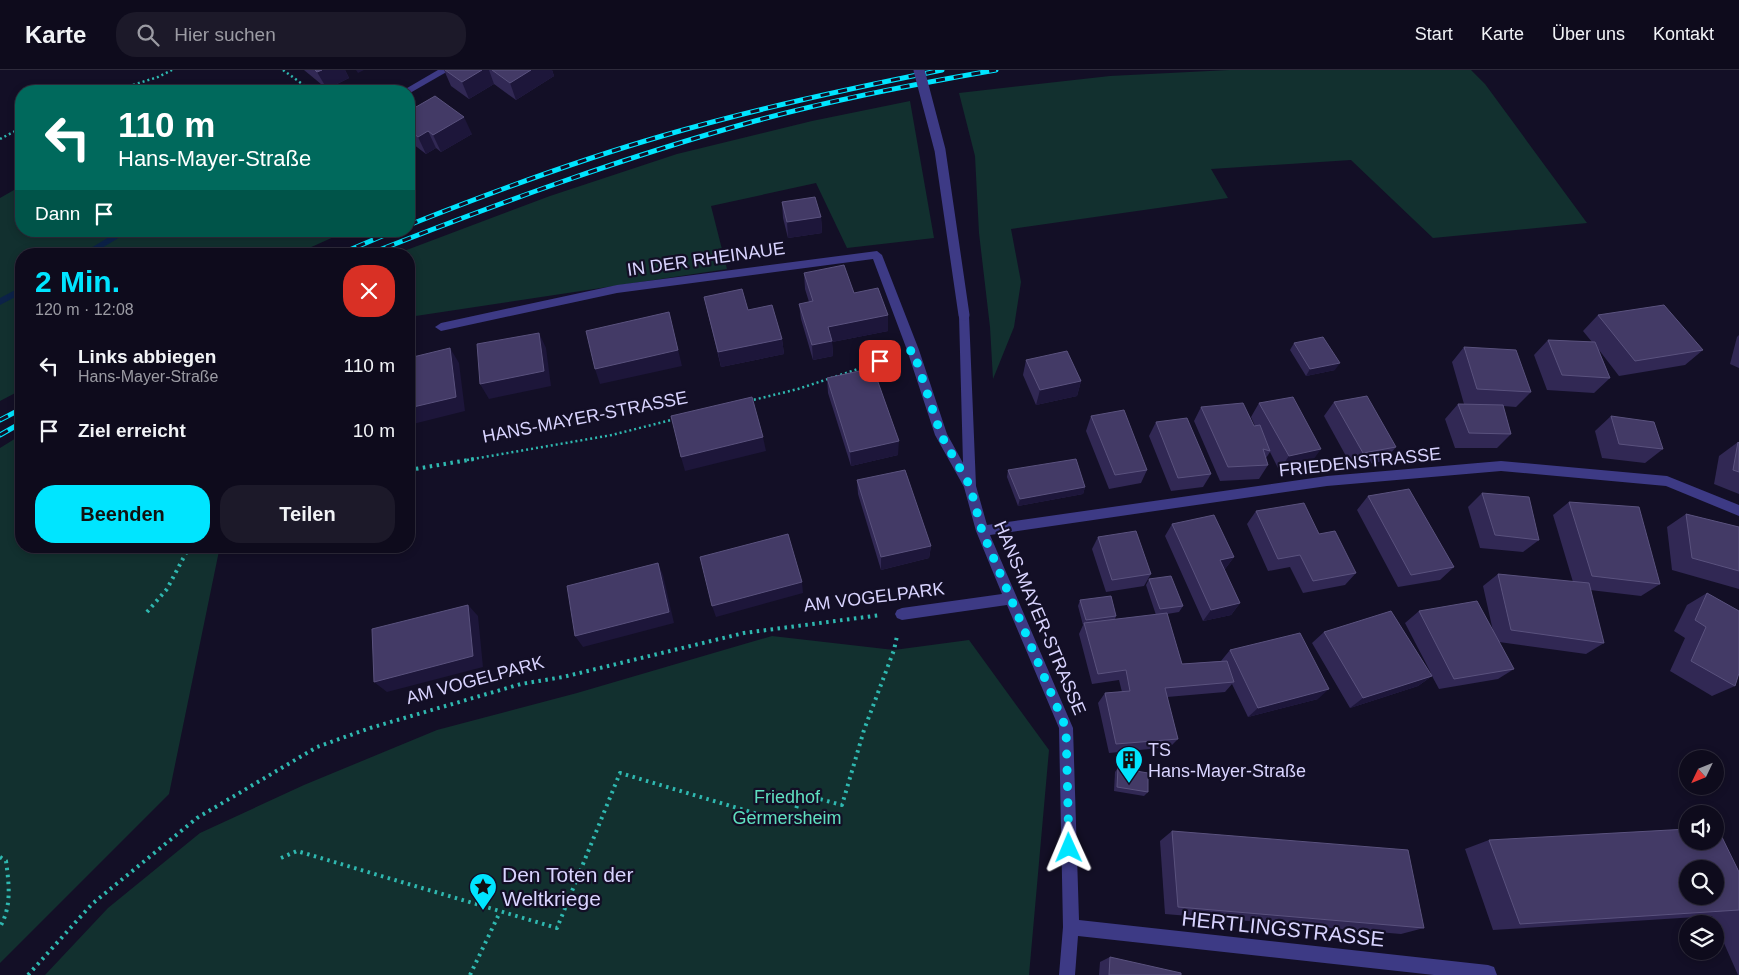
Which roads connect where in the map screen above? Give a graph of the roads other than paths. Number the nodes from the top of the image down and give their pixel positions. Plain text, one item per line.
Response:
1 (445, 70) edge
2 (919, 70) edge
3 (415, 87) edge
4 (440, 326) dead end
5 (913, 350) joint
6 (970, 486) junction
7 (1739, 511) edge
8 (982, 531) junction
9 (1011, 599) junction
10 (902, 614) road end
11 (1071, 927) junction
12 (1067, 975) edge
13 (1489, 975) edge

1 - 3 street
2 - 6 street, HANS-MAYER-STRASSE, bridge
4 - 5 street, IN DER RHEINAUE
5 - 6 street, HANS-MAYER-STRASSE
6 - 8 street, HANS-MAYER-STRASSE
7 - 8 street, FRIEDENSTRASSE
8 - 9 street, HANS-MAYER-STRASSE
9 - 10 street, AM VOGELPARK
9 - 11 street, HANS-MAYER-STRASSE
11 - 12 street, HANS-MAYER-STRASSE
11 - 13 street, HERTLINGSTRASSE

